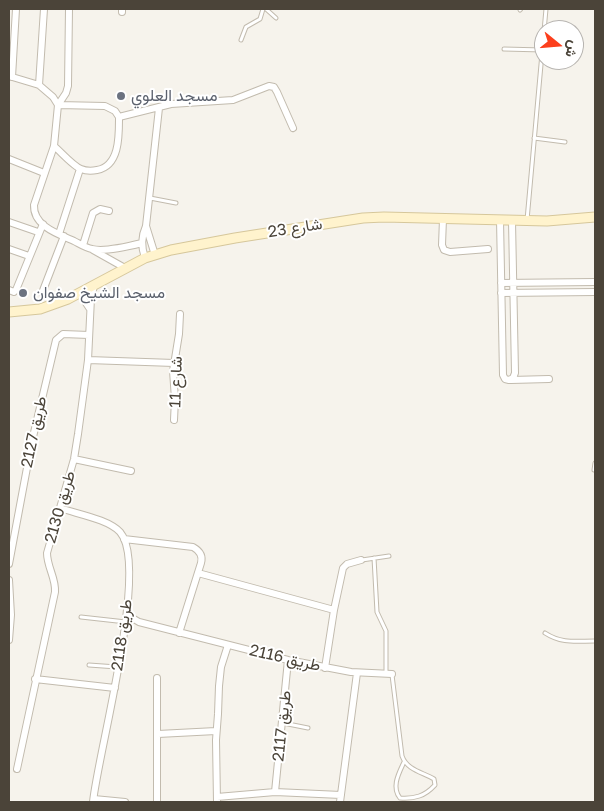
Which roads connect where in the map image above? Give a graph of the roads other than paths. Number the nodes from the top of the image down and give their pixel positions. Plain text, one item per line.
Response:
1 (16, 9) edge
2 (44, 9) edge
3 (69, 9) edge
4 (265, 9) edge
5 (276, 18) dead end
6 (241, 40) dead end
7 (504, 49) dead end
8 (534, 50) edge
9 (541, 70) edge
10 (10, 77) edge
11 (39, 85) junction
12 (58, 105) junction
13 (159, 108) junction
14 (119, 117) junction
15 (293, 128) dead end
16 (534, 138) junction
17 (565, 142) dead end
18 (54, 146) junction
19 (9, 159) edge
20 (80, 169) junction
21 (44, 173) junction
22 (149, 198) junction
23 (176, 203) dead end
24 (109, 211) dead end
25 (595, 217) edge
26 (443, 219) junction
27 (500, 220) junction
28 (512, 221) junction
29 (527, 221) junction
30 (9, 222) edge
31 (42, 224) junction
32 (146, 226) junction
33 (38, 232) junction
34 (61, 235) junction
35 (142, 243) junction
36 (83, 245) junction
37 (9, 249) edge
38 (488, 249) dead end
39 (92, 250) junction
40 (29, 256) junction
41 (150, 256) junction
42 (125, 268) junction
43 (556, 282) junction
44 (595, 282) edge
45 (501, 283) junction
46 (513, 283) junction
47 (94, 286) junction
48 (12, 291) edge
49 (556, 292) junction
50 (595, 292) edge
51 (42, 293) dead end
52 (501, 293) junction
53 (513, 293) junction
54 (80, 294) junction
55 (91, 310) junction
56 (9, 312) edge
57 (180, 314) dead end
58 (90, 335) junction
59 (502, 343) junction
60 (514, 343) junction
61 (88, 360) junction
62 (174, 363) junction
63 (549, 379) dead end
64 (509, 380) junction
65 (174, 420) dead end
66 (74, 459) junction
67 (595, 463) edge
68 (594, 470) dead end
69 (131, 471) dead end
70 (60, 508) junction
71 (124, 539) junction
72 (390, 556) dead end
73 (374, 558) junction
74 (9, 560) edge
75 (361, 560) joint
76 (9, 564) edge
77 (198, 573) junction
78 (9, 580) edge
79 (334, 610) junction
80 (81, 617) dead end
81 (127, 619) junction
82 (179, 633) junction
83 (545, 633) dead end
84 (9, 640) edge
85 (595, 641) edge
86 (228, 645) junction
87 (288, 660) junction
88 (89, 665) dead end
89 (118, 667) junction
90 (325, 668) junction
91 (357, 673) junction
92 (389, 674) junction
93 (157, 678) dead end
94 (35, 679) junction
95 (115, 688) junction
96 (282, 723) junction
97 (308, 728) dead end
98 (216, 731) junction
99 (158, 734) junction
100 (404, 762) junction
101 (17, 769) dead end
102 (275, 792) junction
103 (340, 799) edge
104 (217, 800) edge
105 (94, 801) edge
106 (125, 802) edge
107 (157, 802) edge

1 - 10 street
2 - 11 street
3 - 12 street
4 - 5 lane
4 - 6 lane
7 - 8 lane
9 - 16 lane
10 - 11 street
11 - 12 street
12 - 14 street
12 - 18 street
13 - 14 street
13 - 15 street
13 - 22 street
14 - 20 street
16 - 17 lane
16 - 29 lane
18 - 20 street
18 - 21 street
19 - 21 street
20 - 34 street
21 - 31 street
22 - 23 lane
22 - 32 street
24 - 36 street
25 - 29 street, شارع 23
26 - 27 street, شارع 23
26 - 38 street
26 - 41 street, شارع 23
27 - 28 street, شارع 23
27 - 45 street
28 - 29 street, شارع 23
28 - 46 street
30 - 33 street
31 - 33 street
31 - 34 street
32 - 35 street
32 - 41 street
33 - 40 street
34 - 36 street
34 - 51 street
35 - 39 street
35 - 41 street
36 - 39 street
37 - 40 street
39 - 42 street
40 - 48 street
41 - 42 street, شارع 23
42 - 47 street, شارع 23
43 - 44 street
43 - 46 street
43 - 49 street
45 - 46 street
45 - 52 street
46 - 53 street
47 - 54 street, شارع 23
47 - 55 street, طريق 2130
49 - 50 street
49 - 53 street
52 - 53 street
52 - 59 street
53 - 60 street
54 - 55 street
54 - 56 street, شارع 23
55 - 58 street, طريق 2130
57 - 62 street, شارع 11
58 - 61 street, طريق 2130
58 - 74 street, طريق 2127
59 - 60 street
59 - 64 street
60 - 64 street
61 - 62 street
61 - 66 street, طريق 2130
62 - 65 street, شارع 11
63 - 64 street
66 - 69 street
66 - 70 street, طريق 2130
67 - 68 lane
70 - 71 street
70 - 94 street, طريق 2130
71 - 77 street
71 - 81 street, طريق 2118
72 - 73 lane
73 - 75 lane
73 - 92 lane
74 - 76 street, طريق 2127
75 - 79 street
77 - 79 street
77 - 82 street
78 - 84 street
79 - 90 street
80 - 81 lane
81 - 82 street, طريق 2116
81 - 89 street, طريق 2118
82 - 86 street, طريق 2116
83 - 85 lane
86 - 87 street, طريق 2116
86 - 98 street
87 - 90 street, طريق 2116
87 - 96 street, طريق 2117
88 - 89 lane
89 - 95 street, طريق 2118
90 - 91 street, طريق 2116
91 - 92 street, طريق 2116
91 - 103 street
92 - 100 lane
93 - 99 street
94 - 95 street
94 - 101 street, طريق 2130
95 - 105 street, طريق 2118
96 - 97 lane
96 - 102 street, طريق 2117
98 - 99 street
98 - 104 street
99 - 107 street
100 - 100 lane
102 - 103 street
102 - 104 street
105 - 106 street

